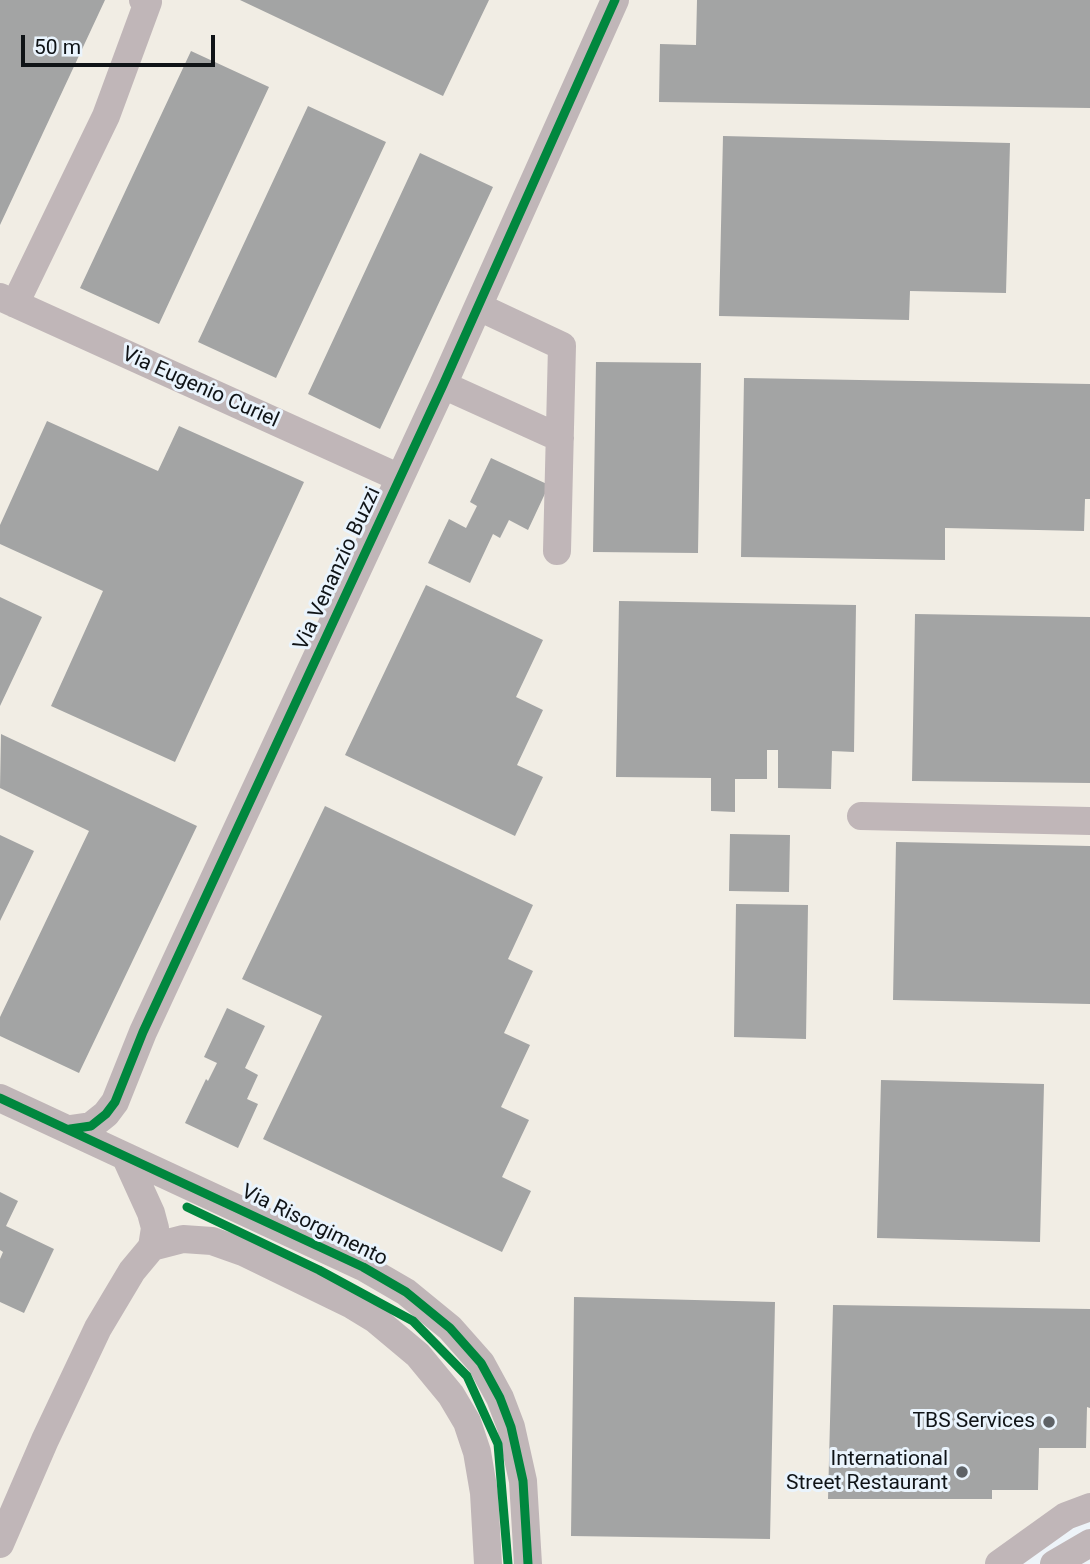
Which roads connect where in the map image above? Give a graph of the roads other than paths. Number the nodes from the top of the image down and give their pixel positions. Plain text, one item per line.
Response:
1 (143, 0) edge
2 (615, 0) edge
3 (8, 301) edge
4 (479, 307) junction
5 (443, 385) junction
6 (559, 438) junction
7 (400, 478) junction
8 (557, 551) dead end
9 (861, 816) dead end
10 (1090, 821) edge
11 (0, 1098) edge
12 (71, 1129) junction
13 (126, 1158) junction
14 (152, 1247) junction
15 (1090, 1507) edge
16 (0, 1544) edge
17 (529, 1563) edge
18 (488, 1564) edge
19 (999, 1564) edge

1 - 3 street
2 - 4 street, Via Venanzio Buzzi
3 - 7 street, Via Eugenio Curiel
4 - 5 street, Via Venanzio Buzzi
4 - 6 street
5 - 6 street
5 - 7 street, Via Venanzio Buzzi
6 - 8 street
7 - 12 street, Via Venanzio Buzzi
9 - 10 street
11 - 12 street, Via Risorgimento
12 - 13 street, Via Risorgimento
13 - 14 street
13 - 17 street, Via Risorgimento
14 - 16 street
14 - 18 street
15 - 19 street

